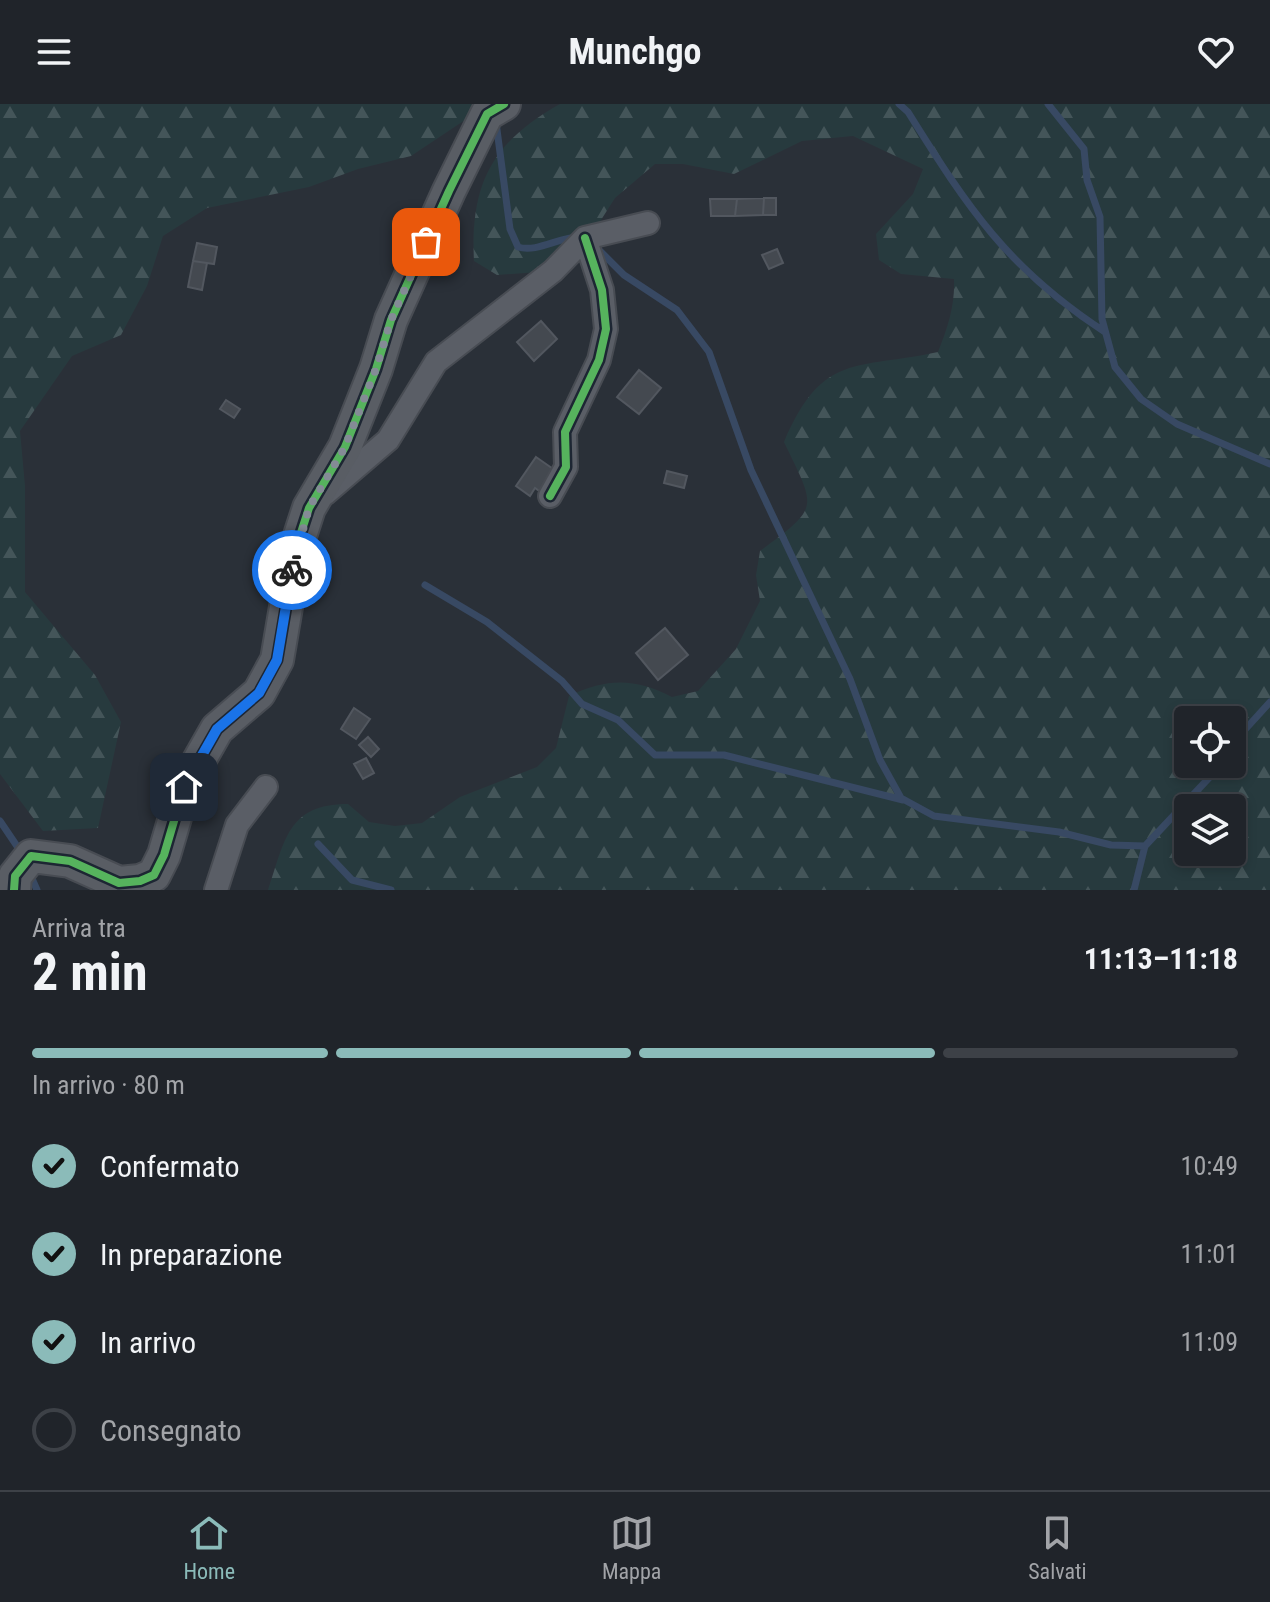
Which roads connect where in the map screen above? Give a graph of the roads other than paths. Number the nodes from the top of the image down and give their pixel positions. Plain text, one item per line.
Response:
1 (504, 104) edge
2 (648, 223) dead end
3 (585, 238) junction
4 (550, 496) dead end
5 (309, 508) junction
6 (266, 787) dead end
7 (70, 861) junction
8 (14, 890) edge
9 (97, 890) edge
10 (216, 890) edge

1 - 5 street
2 - 3 street
3 - 4 street
3 - 5 street
5 - 7 street
6 - 10 street
7 - 8 street
7 - 9 street

